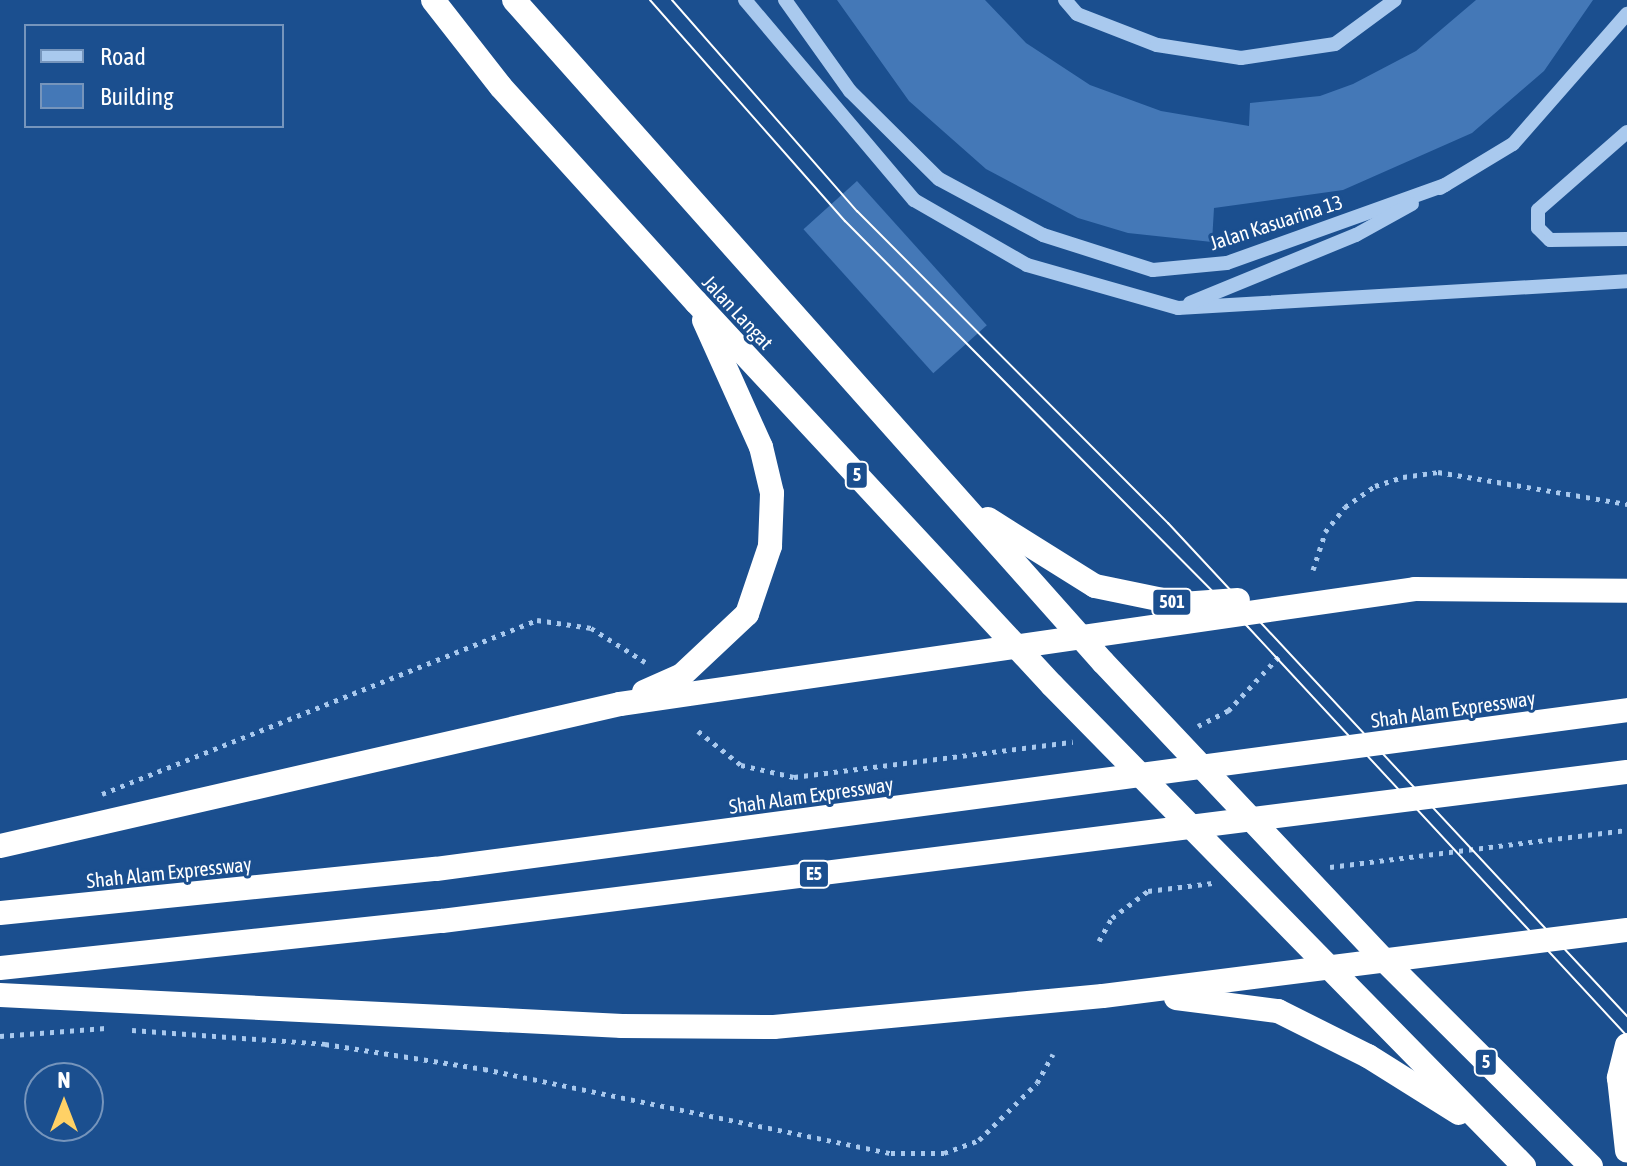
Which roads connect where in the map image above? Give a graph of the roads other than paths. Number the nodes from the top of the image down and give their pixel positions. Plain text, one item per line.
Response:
1 (433, 0) edge
2 (514, 0) edge
3 (745, 0) edge
4 (785, 0) edge
5 (1065, 0) edge
6 (1395, 0) edge
7 (1627, 14) edge
8 (1627, 132) edge
9 (1445, 185) junction
10 (1627, 239) edge
11 (1627, 281) edge
12 (696, 302) junction
13 (1178, 308) junction
14 (956, 497) junction
15 (1415, 589) junction
16 (1627, 591) edge
17 (1082, 638) junction
18 (1018, 648) junction
19 (620, 704) junction
20 (1627, 710) edge
21 (1627, 772) edge
22 (0, 846) edge
23 (0, 913) edge
24 (1627, 930) edge
25 (1382, 958) junction
26 (1327, 966) junction
27 (0, 968) edge
28 (0, 995) edge
29 (1103, 996) junction
30 (1627, 1045) edge
31 (1492, 1134) junction
32 (1627, 1151) edge
33 (1524, 1166) edge
34 (1591, 1166) edge

1 - 12 highway, Jalan Langat / 5
2 - 14 highway, Jalan Langat / 5
3 - 13 street
4 - 9 street, Jalan Kasuarina 13
5 - 6 street
7 - 9 street, Jalan Kasuarina 13
8 - 10 street
9 - 13 street, Jalan Kasuarina 13
11 - 13 street
12 - 18 highway, Jalan Langat / 5
12 - 19 highway
14 - 15 highway, 501
14 - 17 highway, Jalan Langat / 5
15 - 16 highway
15 - 17 highway
17 - 18 highway
17 - 25 highway, 5
18 - 19 highway
18 - 26 highway, 5
19 - 22 highway
20 - 23 highway, Shah Alam Expressway
21 - 27 highway, E5
24 - 25 highway
25 - 26 highway
25 - 34 highway, 5
26 - 29 highway
26 - 31 highway, 5
28 - 29 highway
29 - 31 highway
30 - 32 highway
31 - 33 highway, 5

